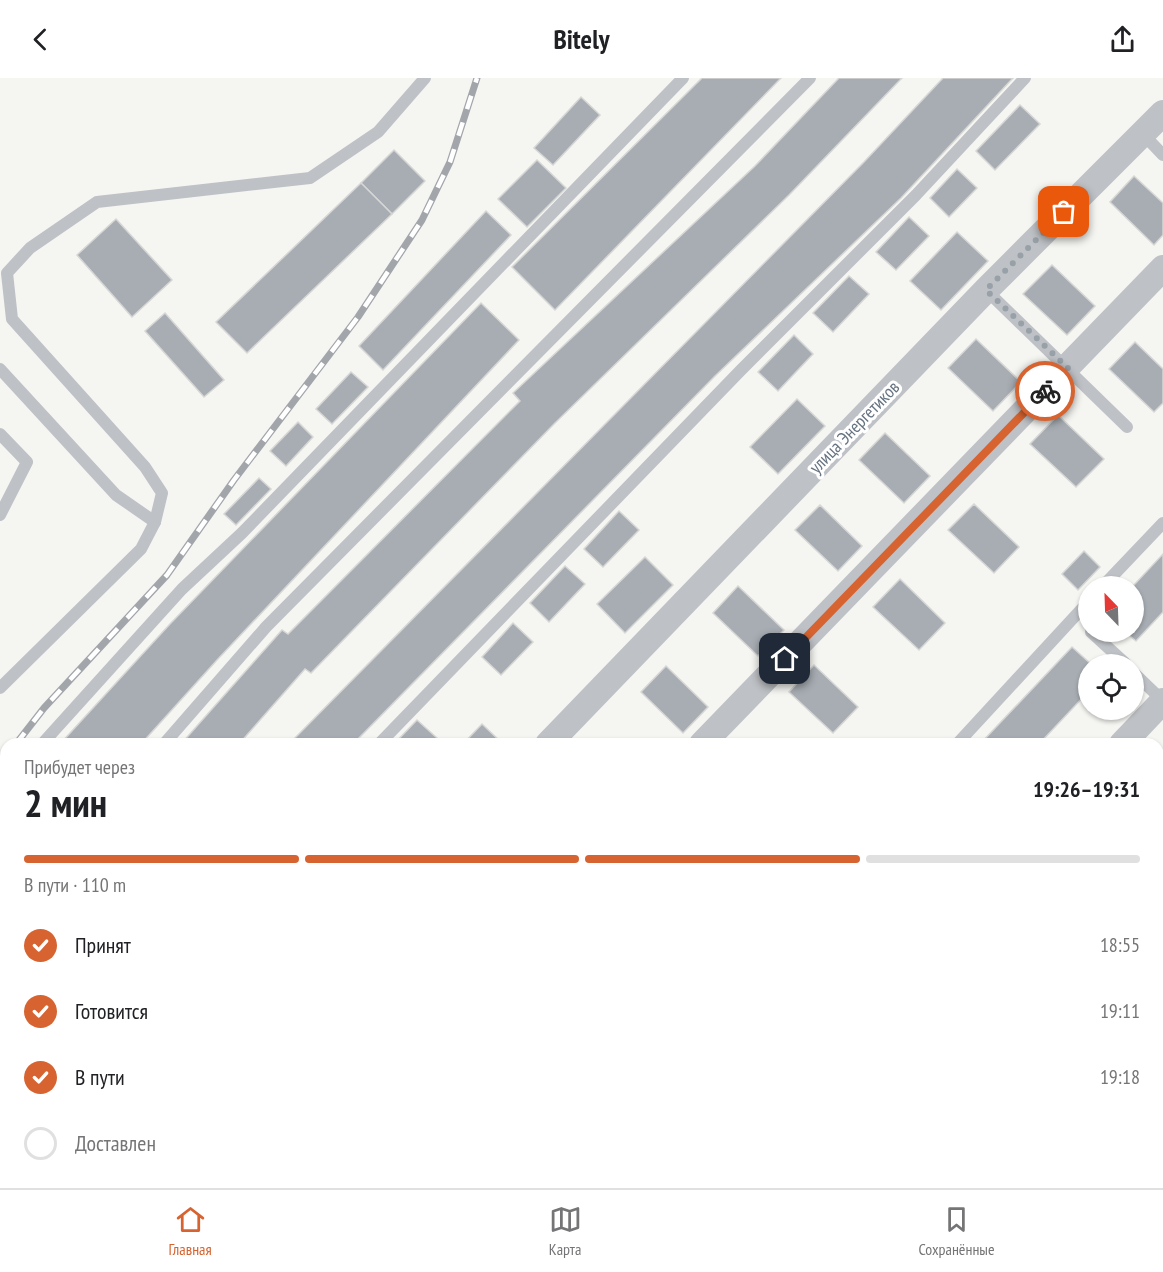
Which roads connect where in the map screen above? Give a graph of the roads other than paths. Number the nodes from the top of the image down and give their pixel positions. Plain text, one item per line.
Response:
1 (425, 78) edge
2 (683, 78) edge
3 (810, 78) edge
4 (1025, 78) edge
5 (1163, 114) edge
6 (1143, 134) junction
7 (1163, 154) edge
8 (1163, 268) edge
9 (986, 290) junction
10 (1068, 368) junction
11 (0, 369) edge
12 (1127, 427) dead end
13 (0, 434) edge
14 (0, 515) edge
15 (155, 522) junction
16 (1163, 523) edge
17 (1113, 576) edge
18 (1078, 613) edge
19 (1075, 616) junction
20 (1078, 619) edge
21 (1103, 642) edge
22 (1115, 654) edge
23 (1144, 687) edge
24 (0, 688) edge
25 (1159, 709) edge
26 (47, 738) edge
27 (169, 738) edge
28 (385, 738) edge
29 (554, 738) edge
30 (708, 738) edge
31 (963, 738) edge
32 (1128, 738) edge

1 - 15 lane
2 - 26 lane
3 - 27 lane
4 - 28 lane
5 - 6 street, улица Энергетиков
6 - 7 lane
6 - 9 street, улица Энергетиков
8 - 10 street
9 - 10 lane
9 - 29 street, улица Энергетиков
10 - 12 lane
10 - 30 street
11 - 15 lane
13 - 14 lane
15 - 24 lane
16 - 17 lane
18 - 19 lane
19 - 20 lane
19 - 31 lane
21 - 22 lane
23 - 25 lane
25 - 32 street

